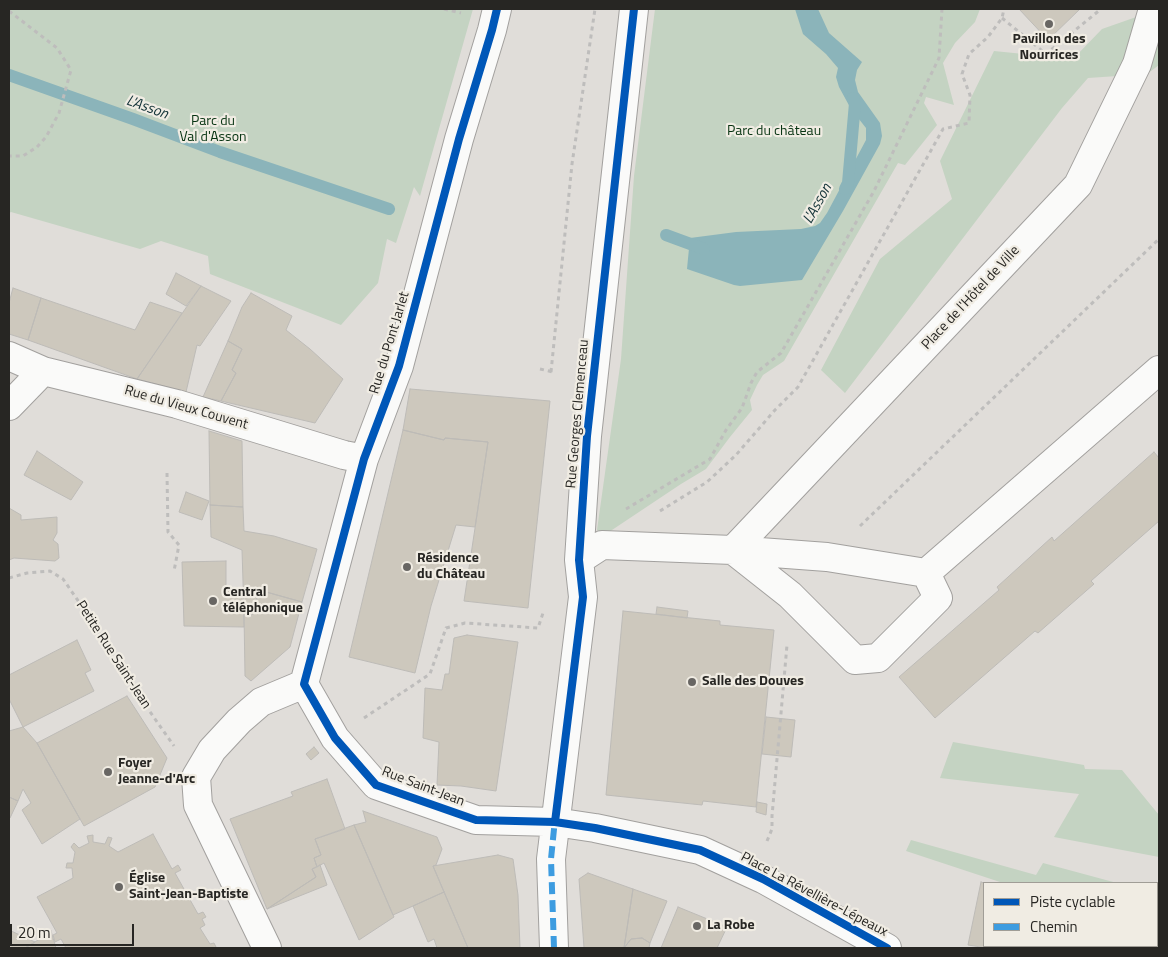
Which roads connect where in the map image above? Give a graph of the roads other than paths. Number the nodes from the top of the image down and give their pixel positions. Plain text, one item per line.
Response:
1 (497, 9) edge
2 (634, 9) edge
3 (1154, 9) edge
4 (9, 356) edge
5 (1159, 370) edge
6 (43, 371) junction
7 (9, 406) edge
8 (364, 459) junction
9 (732, 550) junction
10 (579, 560) junction
11 (926, 573) junction
12 (304, 684) junction
13 (554, 822) junction
14 (267, 948) edge
15 (554, 948) edge
16 (887, 948) edge

1 - 8 street, Rue du Pont Jarlet
2 - 10 street, Rue Georges Clemenceau
3 - 9 street, Place de l'Hôtel de Ville
4 - 6 street, Rue du Vieux Couvent
5 - 11 street
6 - 7 street
6 - 8 street, Rue du Vieux Couvent
8 - 12 street, Rue du Pont Jarlet
9 - 10 street
9 - 11 street
9 - 11 street
10 - 13 street, Rue Georges Clemenceau
12 - 13 street, Rue Saint-Jean
12 - 14 street
13 - 15 street, Rue Georges Clemenceau
13 - 16 street, Place La Révellière-Lépeaux

